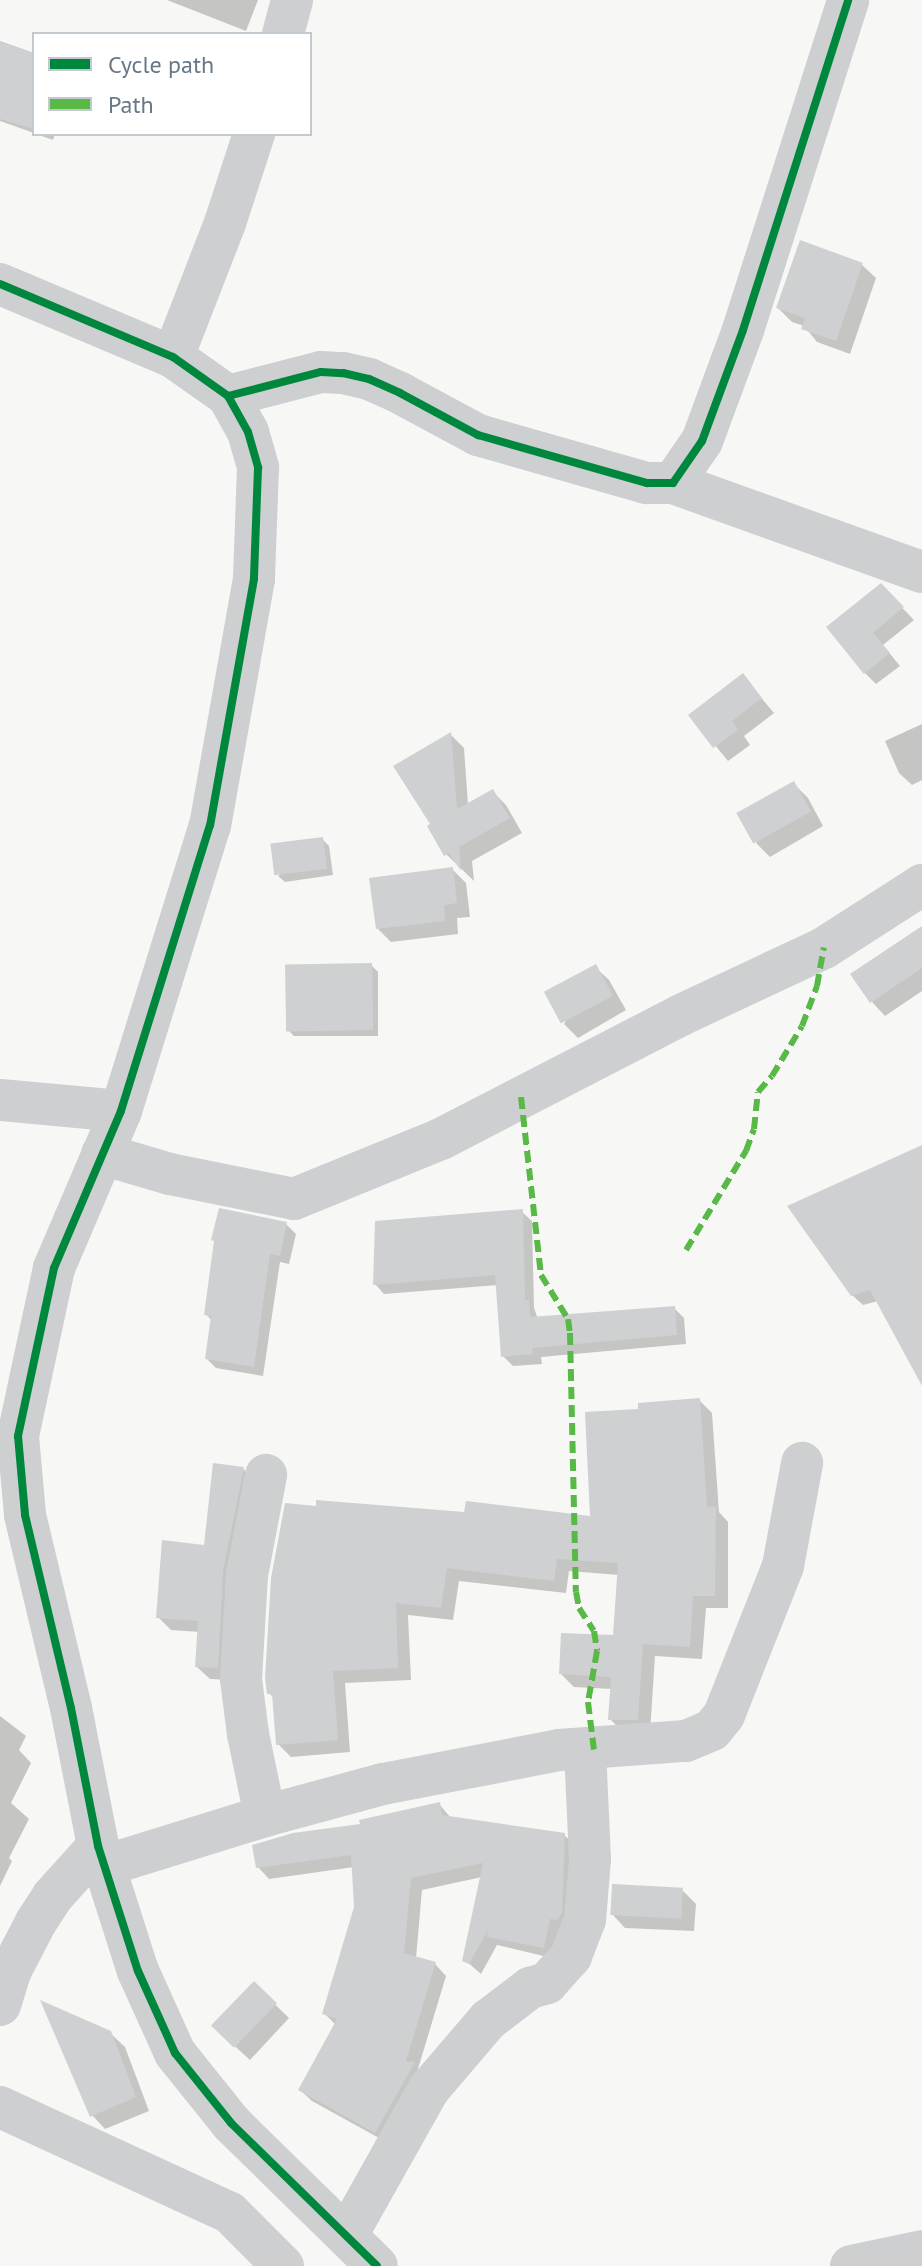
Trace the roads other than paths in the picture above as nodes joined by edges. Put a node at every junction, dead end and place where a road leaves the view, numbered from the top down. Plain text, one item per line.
1 (292, 0) edge
2 (848, 0) edge
3 (284, 32) edge
4 (253, 136) edge
5 (0, 284) edge
6 (173, 357) junction
7 (228, 396) junction
8 (673, 483) junction
9 (922, 572) edge
10 (922, 885) edge
11 (0, 1100) edge
12 (121, 1111) junction
13 (102, 1154) junction
14 (9, 1442) edge
15 (802, 1463) dead end
16 (266, 1475) dead end
17 (585, 1750) junction
18 (265, 1816) junction
19 (103, 1856) junction
20 (4, 1982) edge
21 (0, 2107) edge
22 (922, 2251) edge
23 (353, 2253) edge
24 (283, 2266) edge
25 (851, 2266) edge

1 - 3 street
2 - 8 street
4 - 6 street
5 - 6 street
6 - 7 street
7 - 8 street
7 - 12 street
8 - 9 street
10 - 13 street
11 - 12 street
12 - 13 street
13 - 14 street
14 - 19 street
15 - 17 street
16 - 18 street
17 - 18 street
17 - 23 street
18 - 19 street
19 - 20 street
19 - 23 street
21 - 24 street
22 - 25 street

